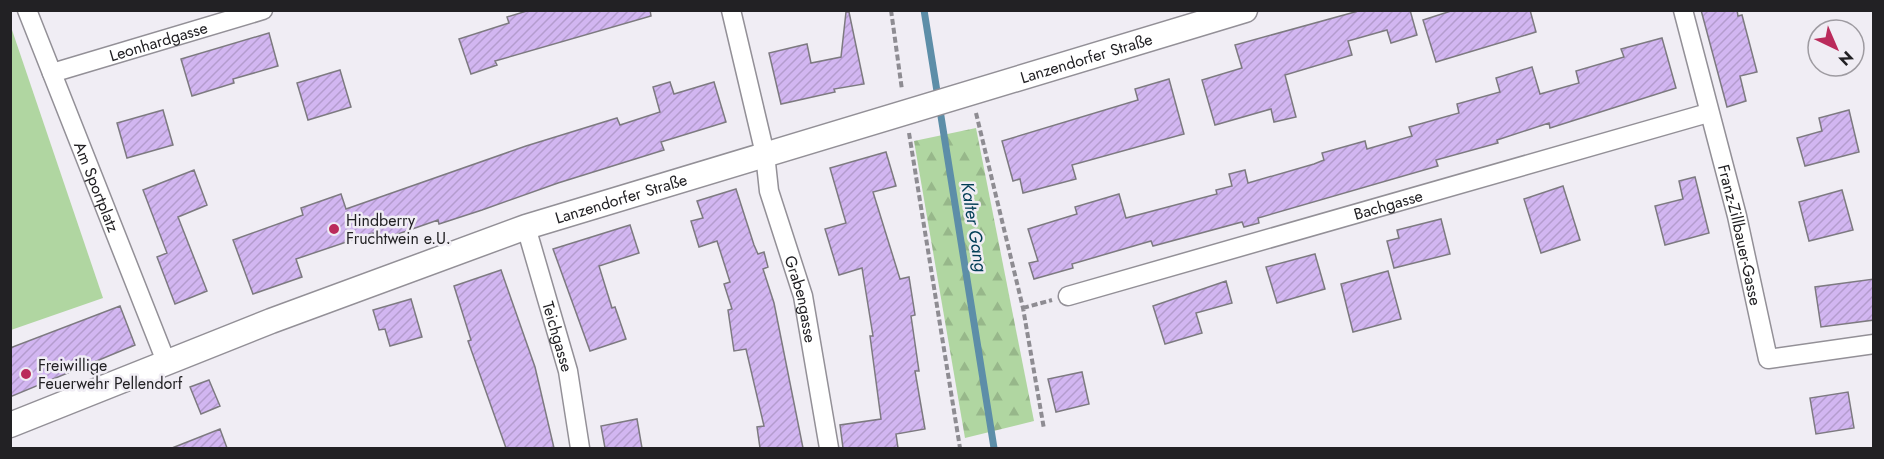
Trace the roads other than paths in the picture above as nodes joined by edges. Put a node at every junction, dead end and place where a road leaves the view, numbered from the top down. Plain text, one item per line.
1 (27, 10) edge
2 (264, 10) edge
3 (731, 10) edge
4 (1245, 10) edge
5 (1683, 10) edge
6 (52, 73) junction
7 (1708, 113) junction
8 (765, 154) junction
9 (526, 227) junction
10 (1068, 296) road end
11 (1874, 344) edge
12 (166, 364) junction
13 (10, 424) edge
14 (580, 448) edge
15 (829, 448) edge

1 - 6 street, Am Sportplatz
2 - 6 street, Leonhardgasse
3 - 8 street
4 - 8 street, Lanzendorfer Straße
5 - 7 street, Franz-Zillbauer-Gasse
6 - 12 street, Am Sportplatz
7 - 10 street, Bachgasse
7 - 11 street, Franz-Zillbauer-Gasse
8 - 9 street, Lanzendorfer Straße
8 - 15 street, Grabengasse
9 - 12 street, Lanzendorfer Straße
9 - 14 street, Teichgasse
12 - 13 street, Lanzendorfer Straße

